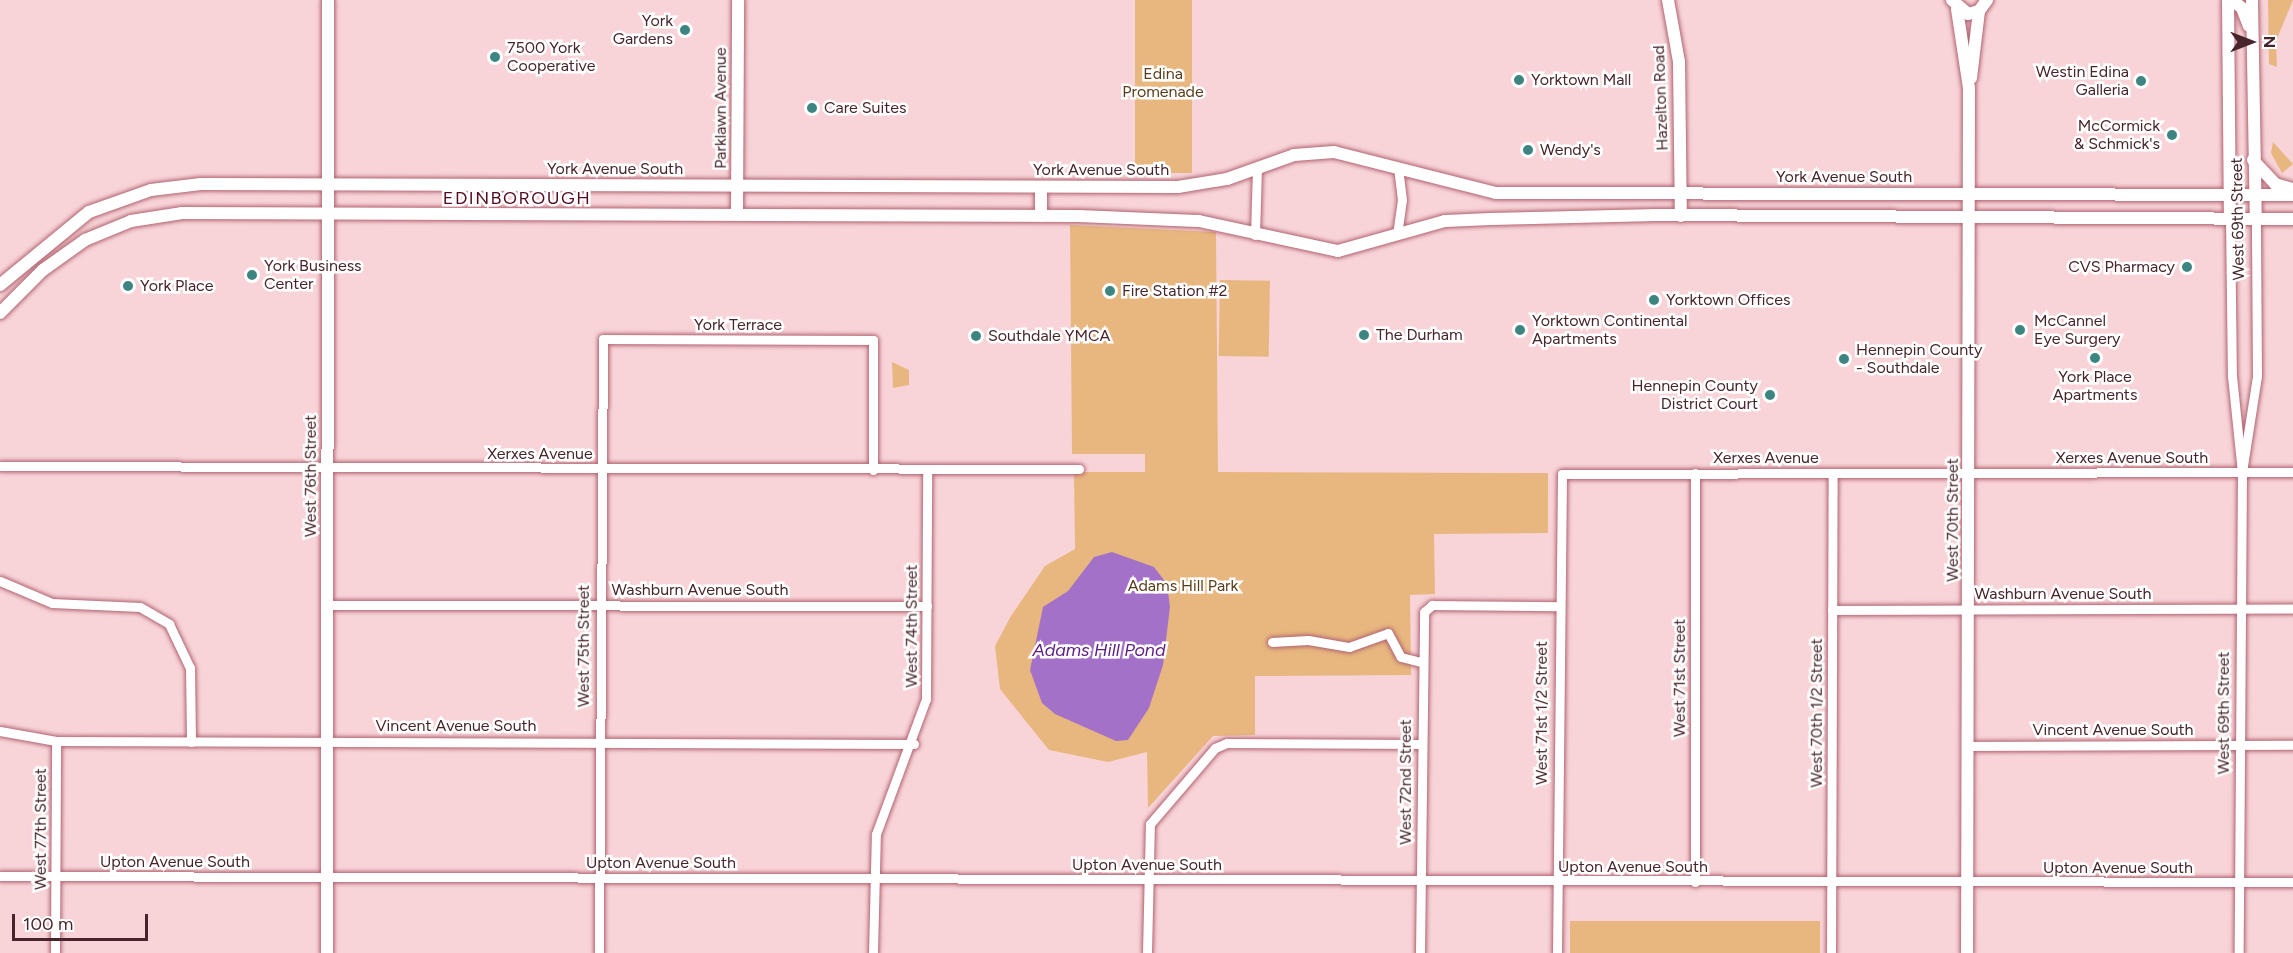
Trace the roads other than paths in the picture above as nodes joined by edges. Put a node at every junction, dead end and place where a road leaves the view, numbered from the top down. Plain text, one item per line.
1 (328, 0) edge
2 (738, 0) edge
3 (1668, 0) edge
4 (1987, 0) edge
5 (2230, 0) edge
6 (2252, 0) edge
7 (1955, 4) edge
8 (1979, 11) junction
9 (2252, 36) junction
10 (1970, 88) junction
11 (2253, 160) junction
12 (1257, 166) junction
13 (1398, 167) junction
14 (328, 184) junction
15 (737, 186) junction
16 (1041, 187) junction
17 (2293, 189) edge
18 (1681, 195) junction
19 (1970, 195) junction
20 (2293, 195) edge
21 (2228, 196) junction
22 (2253, 197) junction
23 (328, 214) junction
24 (737, 215) junction
25 (1041, 216) junction
26 (1681, 216) junction
27 (1970, 218) junction
28 (2230, 218) junction
29 (2256, 219) junction
30 (2293, 219) edge
31 (1255, 235) junction
32 (1397, 235) junction
33 (0, 285) edge
34 (0, 313) edge
35 (603, 339) joint
36 (0, 466) edge
37 (328, 467) junction
38 (601, 469) junction
39 (1079, 469) dead end
40 (873, 470) junction
41 (927, 470) junction
42 (2241, 472) junction
43 (2293, 472) edge
44 (1695, 473) junction
45 (1833, 473) junction
46 (1970, 473) junction
47 (1562, 474) joint
48 (0, 582) edge
49 (599, 604) junction
50 (328, 606) junction
51 (927, 606) junction
52 (1557, 606) junction
53 (2240, 608) junction
54 (2293, 608) edge
55 (1970, 609) junction
56 (1832, 610) junction
57 (1272, 642) dead end
58 (1421, 662) junction
59 (0, 731) edge
60 (599, 740) junction
61 (56, 741) junction
62 (191, 742) junction
63 (327, 742) junction
64 (914, 744) junction
65 (1421, 744) junction
66 (2240, 745) junction
67 (2293, 745) edge
68 (1969, 746) junction
69 (0, 876) edge
70 (56, 876) junction
71 (327, 877) junction
72 (599, 878) junction
73 (873, 879) junction
74 (1147, 880) junction
75 (1420, 881) junction
76 (1557, 882) junction
77 (1695, 882) junction
78 (2240, 882) junction
79 (2293, 882) edge
80 (1831, 883) junction
81 (1968, 883) junction
82 (55, 953) edge
83 (327, 953) edge
84 (599, 953) edge
85 (873, 953) edge
86 (1147, 953) edge
87 (1420, 953) edge
88 (1557, 953) edge
89 (1831, 953) edge
90 (1968, 953) edge
91 (2239, 953) edge

1 - 14 street, West 76th Street
2 - 15 street, Parklawn Avenue
3 - 18 street, Hazelton Road
4 - 8 street
5 - 9 street
5 - 21 street, West 69th Street
6 - 9 street, West 69th Street
7 - 8 street
7 - 10 street, West 70th Street
8 - 10 street, West 70th Street
9 - 11 street, West 69th Street
10 - 19 street, West 70th Street
11 - 17 street
11 - 22 street, West 69th Street
12 - 13 street, York Avenue South
12 - 16 street, York Avenue South
12 - 31 street
13 - 18 street, York Avenue South
13 - 32 street
14 - 15 street, York Avenue South
14 - 23 street, West 76th Street
14 - 33 street, York Avenue South
15 - 16 street, York Avenue South
15 - 24 street, Parklawn Avenue
16 - 25 street
18 - 19 street, York Avenue South
18 - 26 street, Hazelton Road
19 - 21 street, York Avenue South
19 - 27 street, West 70th Street
20 - 22 street, York Avenue South
21 - 22 street, York Avenue South
21 - 28 street, West 69th Street
22 - 29 street, West 69th Street
23 - 24 street
23 - 34 street
23 - 37 street, West 76th Street
24 - 25 street
25 - 31 street
26 - 27 street
26 - 32 street
27 - 28 street
27 - 46 street, West 70th Street
28 - 29 street
28 - 42 street, West 69th Street
29 - 30 street
29 - 42 street, West 69th Street
31 - 32 street
35 - 38 street, West 75th Street
35 - 40 street, York Terrace
36 - 37 street, Xerxes Avenue
37 - 38 street, Xerxes Avenue
37 - 50 street, West 76th Street
38 - 40 street, Xerxes Avenue
38 - 49 street, West 75th Street
39 - 41 street, Xerxes Avenue
40 - 41 street, Xerxes Avenue
41 - 51 street, West 74th Street
42 - 43 street, Xerxes Avenue South
42 - 46 street, Xerxes Avenue South
42 - 53 street, West 69th Street
44 - 45 street, Xerxes Avenue
44 - 47 street, Xerxes Avenue
44 - 77 street, West 71st Street
45 - 46 street, Xerxes Avenue
45 - 56 street, West 70th 1/2 Street
46 - 55 street, West 70th Street
47 - 52 street, West 71st 1/2 Street
48 - 62 street
49 - 50 street, Washburn Avenue South
49 - 51 street, Washburn Avenue South
49 - 60 street, West 75th Street
50 - 63 street, West 76th Street
51 - 64 street, West 74th Street
52 - 58 street, West 72nd Street
52 - 76 street, West 71st 1/2 Street
53 - 54 street, Washburn Avenue South
53 - 55 street, Washburn Avenue South
53 - 66 street, West 69th Street
55 - 56 street, Washburn Avenue South
55 - 68 street, West 70th Street
56 - 80 street, West 70th 1/2 Street
57 - 58 street
58 - 65 street, West 72nd Street
59 - 61 street, Vincent Avenue South
60 - 63 street, Vincent Avenue South
60 - 64 street, Vincent Avenue South
60 - 72 street, West 75th Street
61 - 62 street, Vincent Avenue South
61 - 70 street, West 77th Street
62 - 63 street, Vincent Avenue South
63 - 71 street, West 76th Street
64 - 73 street, West 74th Street
65 - 74 street
65 - 75 street, West 72nd Street
66 - 67 street, Vincent Avenue South
66 - 68 street, Vincent Avenue South
66 - 78 street, West 69th Street
68 - 81 street, West 70th Street
69 - 70 street, Upton Avenue South
70 - 71 street, Upton Avenue South
70 - 82 street, West 77th Street
71 - 72 street, Upton Avenue South
71 - 83 street, West 76th Street
72 - 73 street, Upton Avenue South
72 - 84 street, West 75th Street
73 - 74 street, Upton Avenue South
73 - 85 street, West 74th Street
74 - 75 street, Upton Avenue South
74 - 86 street
75 - 76 street, Upton Avenue South
75 - 87 street, West 72nd Street
76 - 77 street, Upton Avenue South
76 - 88 street, West 71st 1/2 Street
77 - 80 street, Upton Avenue South
78 - 79 street, Upton Avenue South
78 - 81 street, Upton Avenue South
78 - 91 street, West 69th Street
80 - 81 street, Upton Avenue South
80 - 89 street, West 70th 1/2 Street
81 - 90 street, West 70th Street

